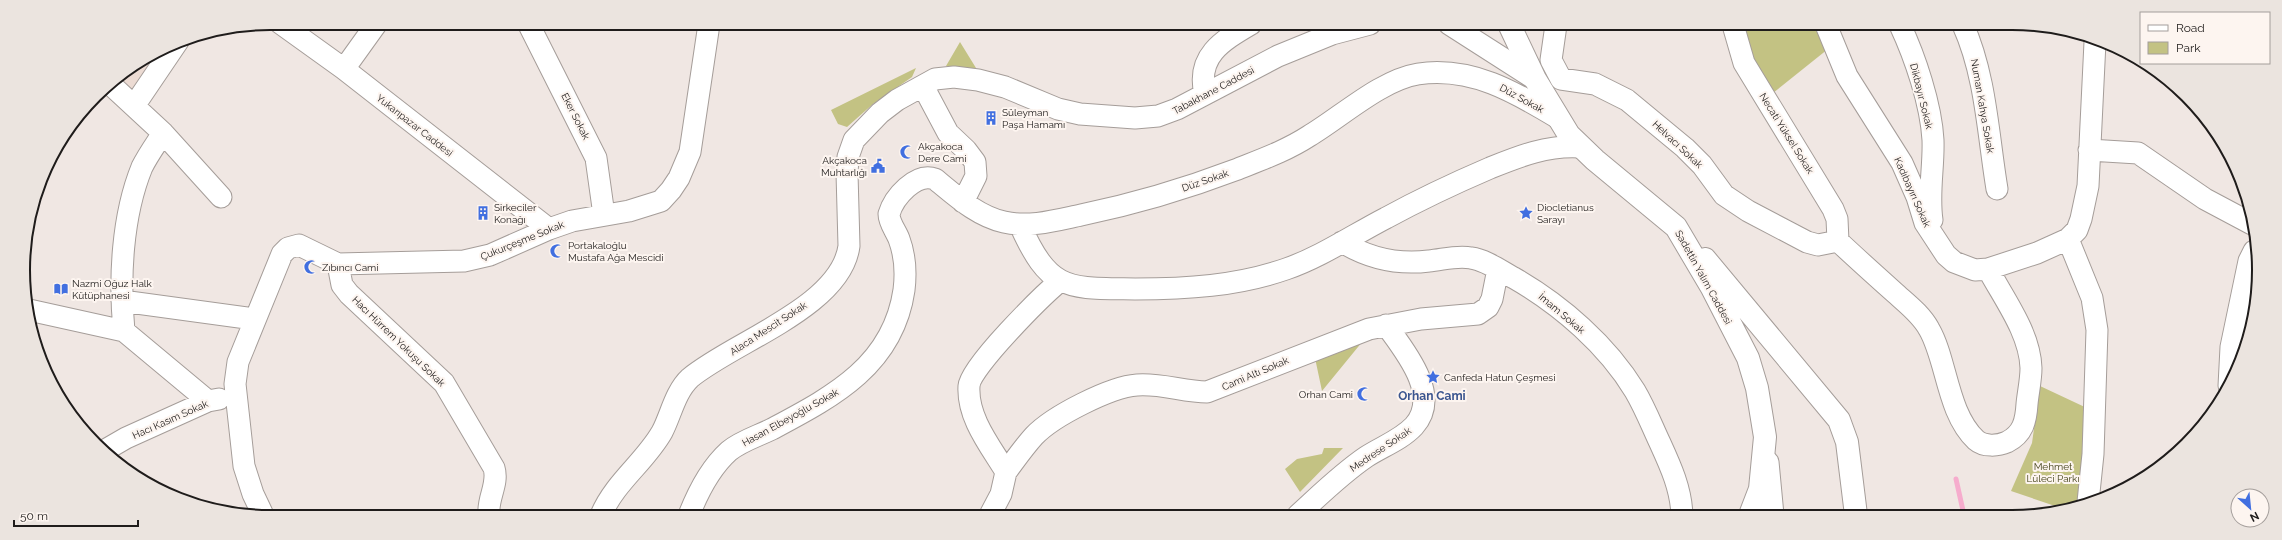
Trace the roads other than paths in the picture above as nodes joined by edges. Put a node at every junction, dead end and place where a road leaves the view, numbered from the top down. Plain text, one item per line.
1 (290, 30) edge
2 (372, 30) edge
3 (532, 30) edge
4 (708, 30) edge
5 (1241, 30) edge
6 (1351, 30) edge
7 (1458, 30) edge
8 (1512, 30) edge
9 (1555, 30) edge
10 (1734, 30) edge
11 (1828, 30) edge
12 (1902, 30) edge
13 (1965, 30) edge
14 (2095, 45) edge
15 (171, 52) edge
16 (344, 69) junction
17 (1535, 79) junction
18 (923, 86) junction
19 (1005, 87) joint
20 (114, 88) edge
21 (1205, 94) junction
22 (134, 106) junction
23 (1558, 118) junction
24 (163, 133) junction
25 (1580, 147) junction
26 (2089, 150) junction
27 (907, 188) joint
28 (1997, 189) dead end
29 (221, 197) dead end
30 (963, 202) junction
31 (604, 215) junction
32 (2247, 221) edge
33 (1020, 225) junction
34 (1676, 227) junction
35 (549, 229) junction
36 (2068, 239) junction
37 (1937, 240) junction
38 (1838, 241) junction
39 (1342, 242) junction
40 (2251, 257) edge
41 (338, 264) junction
42 (1498, 269) junction
43 (1988, 269) junction
44 (1060, 281) junction
45 (122, 301) junction
46 (34, 311) edge
47 (254, 319) junction
48 (1386, 325) junction
49 (124, 331) junction
50 (2230, 371) edge
51 (236, 398) junction
52 (208, 401) junction
53 (109, 448) edge
54 (1006, 472) junction
55 (2089, 497) edge
56 (260, 509) edge
57 (489, 510) edge
58 (604, 510) edge
59 (691, 510) edge
60 (993, 510) edge
61 (1304, 510) edge
62 (1681, 510) edge
63 (1756, 510) edge
64 (1855, 510) edge

1 - 16 street, Yukarıpazar Caddesi
2 - 16 street
3 - 31 street, Eker Sokak
4 - 31 street, Çukurçeşme Sokak
5 - 21 street
6 - 21 street, Tabakhane Caddesi
7 - 17 street
8 - 17 main road, Sadettin Yalım Caddesi
9 - 38 street, Helvacı Sokak
10 - 38 street, Necati Yüksel Sokak
11 - 37 street, Kadıbayırı Sokak
12 - 37 street, Dikbayır Sokak
13 - 28 street, Numan Kahya Sokak
14 - 26 street, Kadıbayırı Sokak
15 - 22 street
16 - 35 street, Yukarıpazar Caddesi
17 - 23 main road, Sadettin Yalım Caddesi
18 - 19 street, Alaca Mescit Sokak
18 - 30 street
18 - 58 street, Alaca Mescit Sokak
19 - 21 street, Tabakhane Caddesi
20 - 22 street
22 - 24 street
23 - 25 main road, Sadettin Yalım Caddesi
23 - 33 street, Düz Sokak
24 - 29 street
24 - 45 street
25 - 34 main road, Sadettin Yalım Caddesi
25 - 39 street
26 - 32 street
26 - 36 street, Kadıbayırı Sokak
27 - 30 street, Düz Sokak
27 - 59 street, Hasan Elbeyoğlu Sokak
30 - 33 street, Düz Sokak
31 - 35 street, Çukurçeşme Sokak
33 - 44 street
34 - 63 main road, Sadettin Yalım Caddesi
34 - 64 main road
35 - 41 street, Çukurçeşme Sokak
36 - 43 street, Kadıbayırı Sokak
36 - 55 street
37 - 43 street, Kadıbayırı Sokak
38 - 43 street
39 - 42 street, İmam Sokak
39 - 44 street
40 - 50 street
41 - 47 street, Çukurçeşme Sokak
41 - 57 street, Hacı Hürrem Yokuşu Sokak
42 - 48 street, Cami Altı Sokak
42 - 62 street, İmam Sokak
44 - 54 street
45 - 47 street
45 - 49 street
46 - 49 street
47 - 51 street, Çukurçeşme Sokak
48 - 54 street, Cami Altı Sokak
48 - 61 street, Medrese Sokak
49 - 52 street
51 - 52 street, Hacı Kasım Sokak
51 - 56 street, Çukurçeşme Sokak
52 - 53 street, Hacı Kasım Sokak
54 - 60 street

